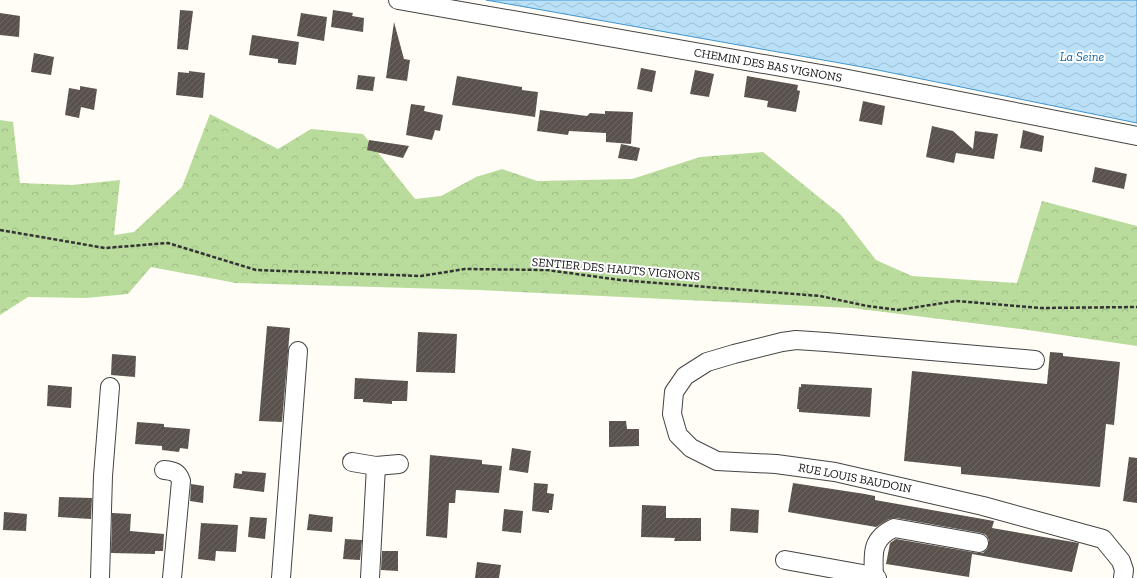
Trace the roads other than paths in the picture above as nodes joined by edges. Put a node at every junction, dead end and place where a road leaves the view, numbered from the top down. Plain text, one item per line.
1 (398, 0) edge
2 (1137, 136) edge
3 (298, 351) dead end
4 (1035, 360) dead end
5 (110, 387) dead end
6 (352, 462) dead end
7 (399, 464) dead end
8 (376, 466) junction
9 (164, 470) dead end
10 (979, 543) dead end
11 (785, 560) dead end
12 (875, 577) edge
13 (100, 578) edge
14 (172, 578) edge
15 (281, 578) edge
16 (370, 578) edge
17 (1123, 578) edge

1 - 2 street, CHEMIN DES BAS VIGNONS
3 - 15 street
4 - 17 street, RUE LOUIS BAUDOIN
5 - 13 street
6 - 8 street
7 - 8 street
8 - 16 street
9 - 14 street
10 - 12 street
11 - 12 street

